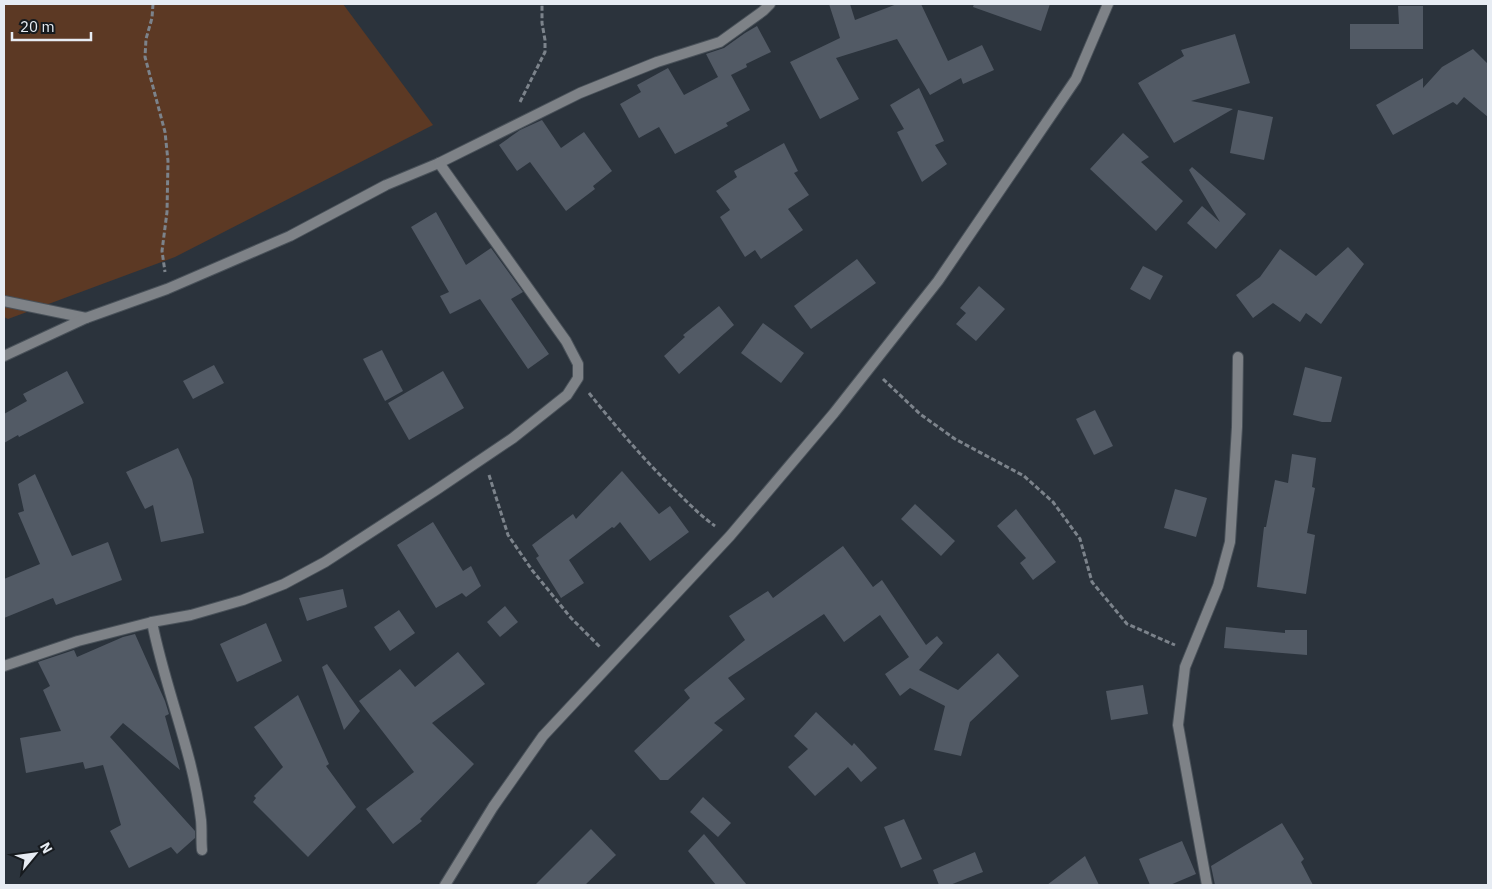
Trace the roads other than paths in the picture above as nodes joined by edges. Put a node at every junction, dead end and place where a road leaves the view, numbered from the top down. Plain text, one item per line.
1 (770, 4) edge
2 (1108, 4) edge
3 (439, 163) junction
4 (4, 301) edge
5 (86, 318) junction
6 (4, 356) edge
7 (1238, 358) dead end
8 (152, 622) junction
9 (4, 666) edge
10 (202, 850) dead end
11 (445, 885) edge
12 (1207, 885) edge

1 - 3 street
2 - 11 street
3 - 5 street
3 - 8 street
4 - 5 street
5 - 6 street
7 - 12 street
8 - 9 street
8 - 10 street

